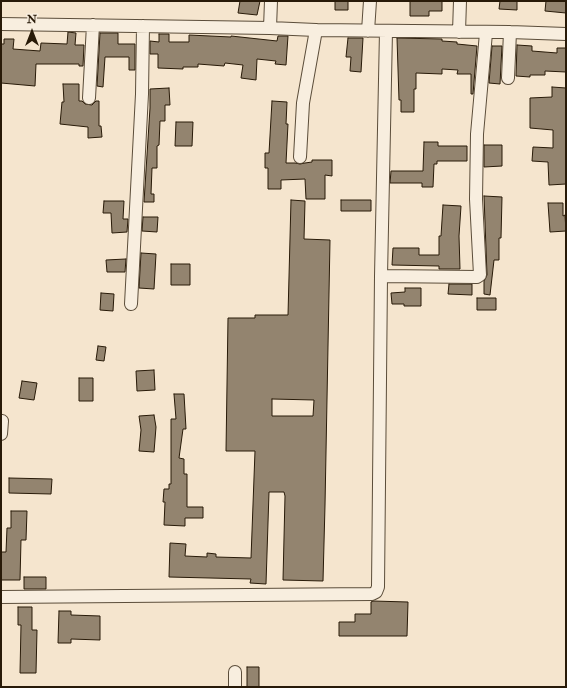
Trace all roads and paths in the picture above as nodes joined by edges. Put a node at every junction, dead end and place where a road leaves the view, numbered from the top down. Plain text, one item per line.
1 (271, 1) edge
2 (370, 1) edge
3 (460, 1) edge
4 (1, 24) edge
5 (92, 25) junction
6 (143, 26) junction
7 (270, 28) junction
8 (316, 30) junction
9 (368, 31) junction
10 (386, 31) junction
11 (459, 32) junction
12 (510, 32) junction
13 (486, 33) junction
14 (566, 34) edge
15 (508, 78) dead end
16 (89, 98) dead end
17 (300, 157) dead end
18 (381, 276) junction
19 (131, 304) dead end
20 (2, 421) dead end
21 (1, 434) edge
22 (1, 597) edge
23 (235, 672) dead end
24 (235, 687) edge

1 - 7 street
2 - 9 street
3 - 11 street
4 - 5 street
5 - 6 street
5 - 16 street
6 - 7 street
6 - 19 street
7 - 8 street
8 - 9 street
8 - 17 street
9 - 10 street
10 - 11 street
10 - 18 street
11 - 13 street
12 - 13 street
12 - 14 street
12 - 15 street
13 - 18 street
18 - 22 street
20 - 21 street
23 - 24 street

